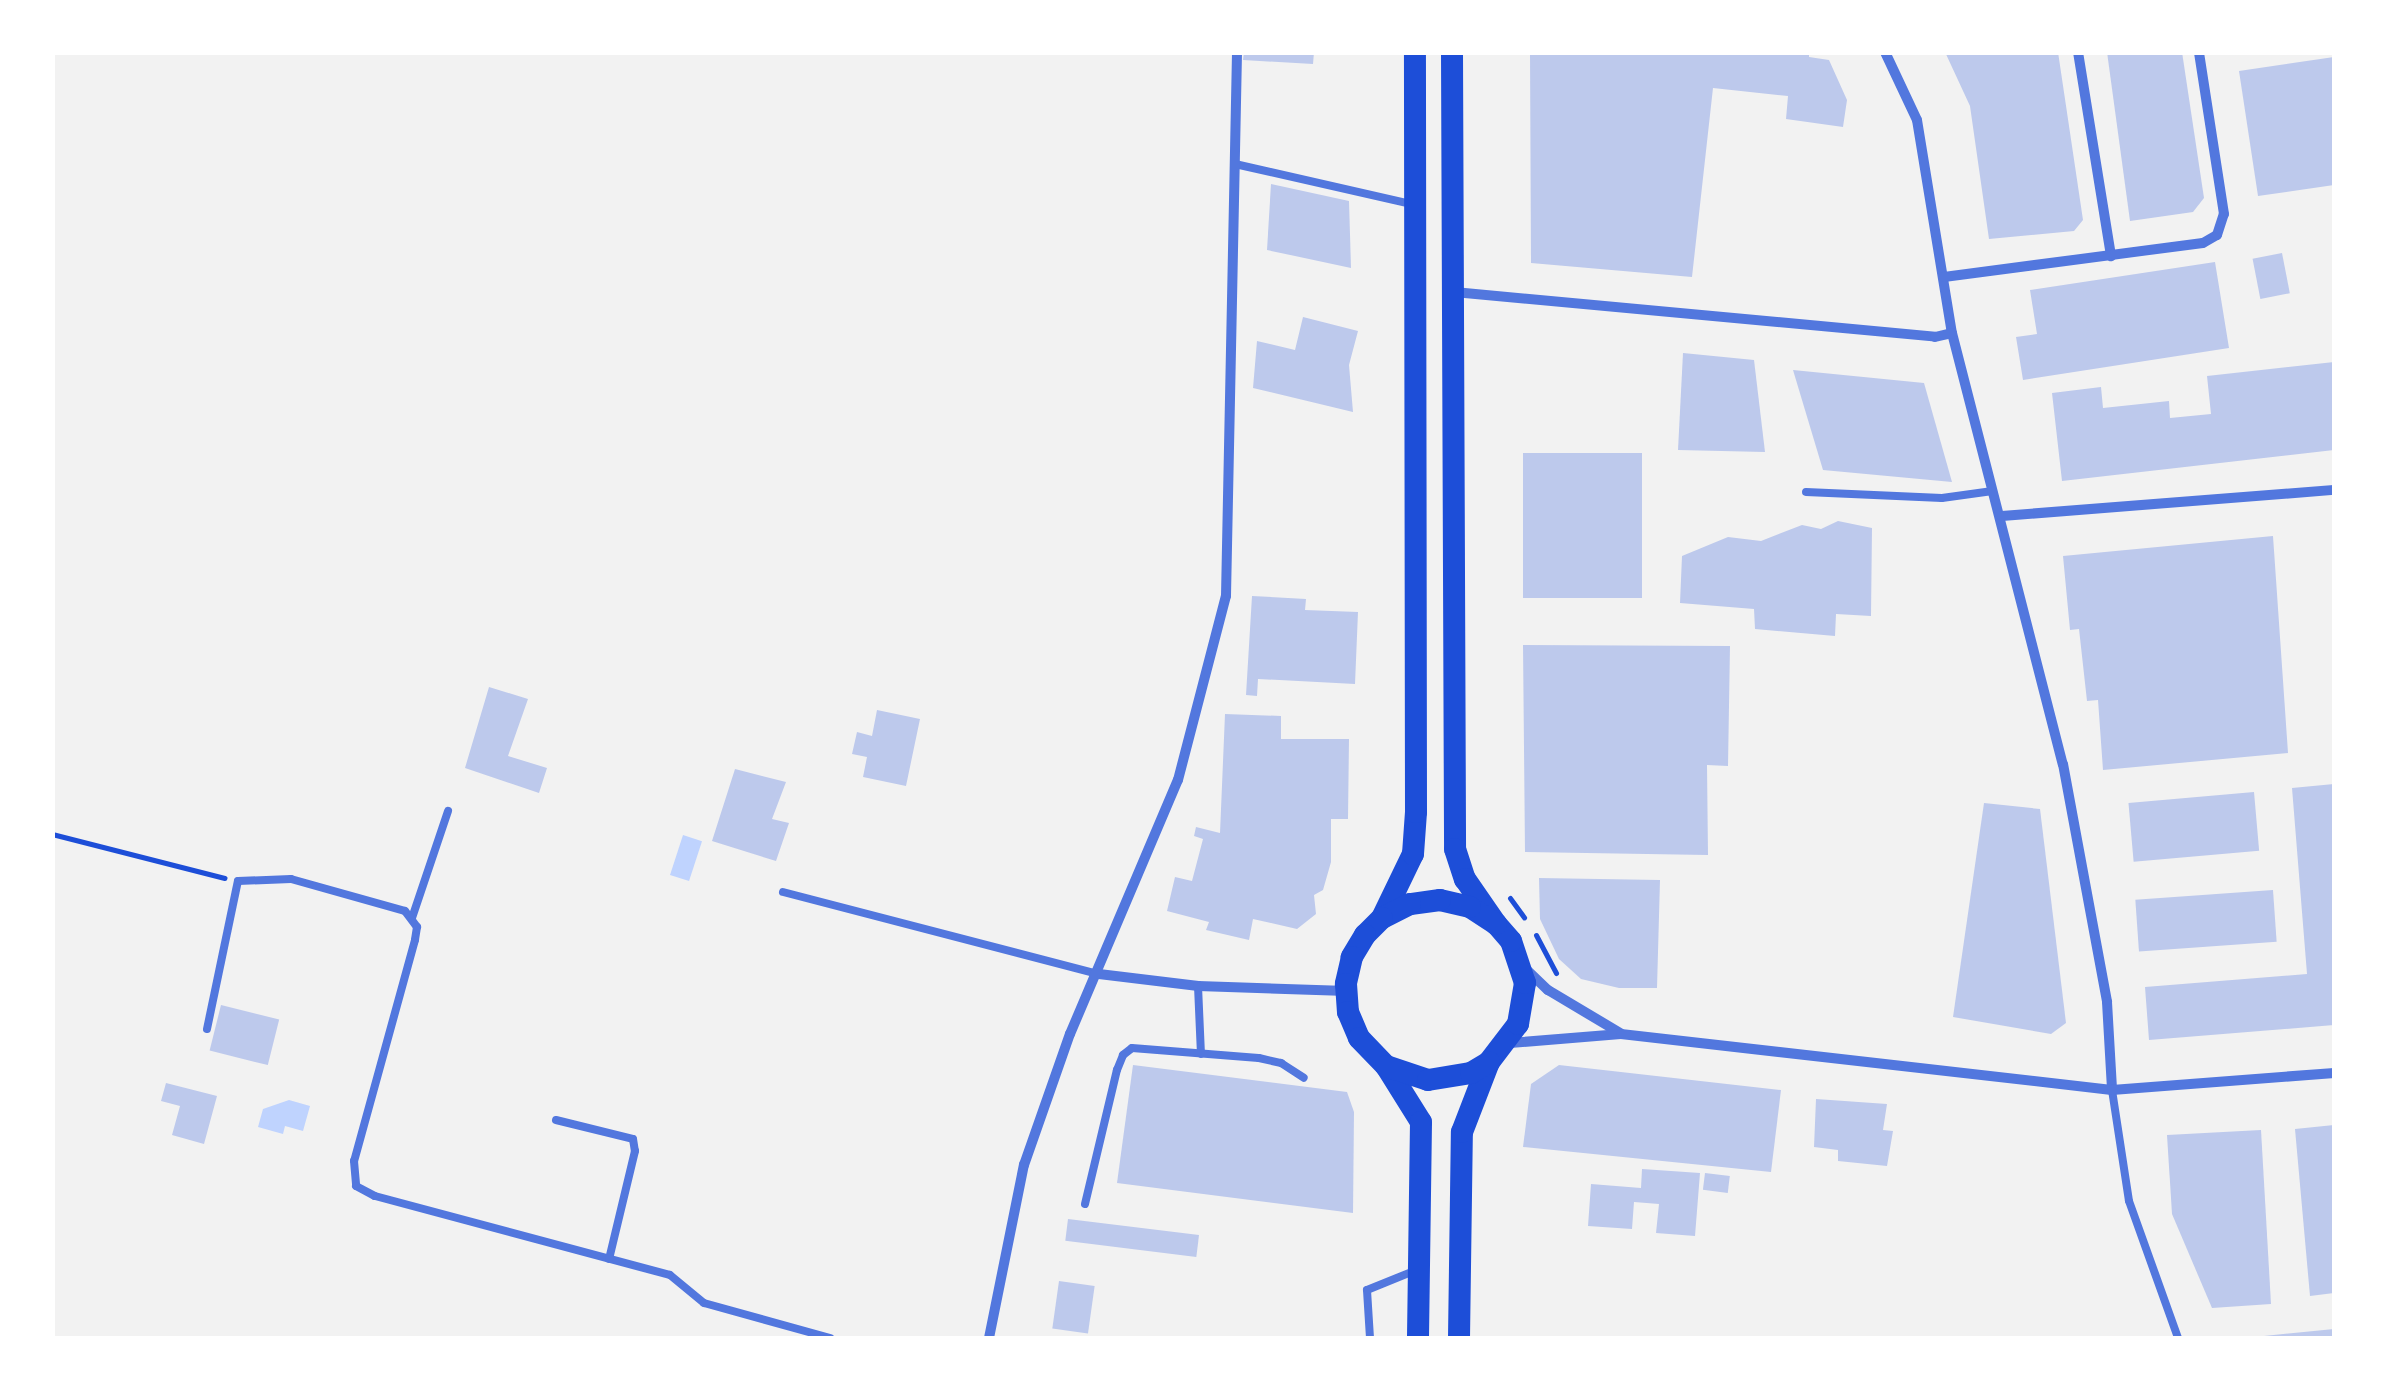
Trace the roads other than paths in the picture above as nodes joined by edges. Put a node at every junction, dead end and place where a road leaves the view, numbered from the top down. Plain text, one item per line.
1 (1237, 52) edge
2 (1415, 52) edge
3 (1452, 52) edge
4 (1885, 52) edge
5 (2078, 52) edge
6 (2199, 52) edge
7 (1235, 164) junction
8 (1414, 205) junction
9 (2111, 256) junction
10 (1944, 277) junction
11 (1453, 292) junction
12 (1952, 333) junction
13 (2334, 490) edge
14 (1806, 492) dead end
15 (1993, 492) junction
16 (2002, 516) junction
17 (448, 811) dead end
18 (783, 892) dead end
19 (412, 918) junction
20 (1382, 918) junction
21 (1496, 924) junction
22 (1520, 962) junction
23 (1099, 974) junction
24 (1198, 986) junction
25 (1346, 991) junction
26 (207, 1030) dead end
27 (1620, 1034) junction
28 (1508, 1043) junction
29 (1201, 1054) junction
30 (1490, 1062) junction
31 (1386, 1066) junction
32 (2334, 1073) edge
33 (1304, 1078) dead end
34 (2112, 1090) junction
35 (556, 1120) dead end
36 (1085, 1204) dead end
37 (610, 1259) junction
38 (1418, 1270) junction
39 (830, 1338) edge
40 (988, 1338) edge
41 (1370, 1338) edge
42 (1418, 1338) edge
43 (1459, 1338) edge
44 (2178, 1338) edge

1 - 7 street
2 - 8 main road
3 - 11 main road
4 - 10 street
5 - 9 street
6 - 9 street
7 - 8 lane
7 - 23 street
8 - 20 main road
9 - 10 street
10 - 12 street
11 - 12 street
11 - 21 main road
12 - 15 street
13 - 16 street
14 - 15 lane
15 - 16 street
16 - 34 street
17 - 19 lane
18 - 23 lane
19 - 26 lane
19 - 37 lane
20 - 21 main road
20 - 25 main road
21 - 22 main road
22 - 27 street
22 - 28 main road
23 - 24 street
23 - 40 street
24 - 25 street
24 - 29 lane
25 - 31 main road
27 - 28 street
27 - 34 street
28 - 30 main road
29 - 33 lane
29 - 36 lane
30 - 31 main road
30 - 43 main road
31 - 38 main road
32 - 34 street
34 - 44 lane
35 - 37 lane
37 - 39 lane
38 - 41 lane
38 - 42 main road

